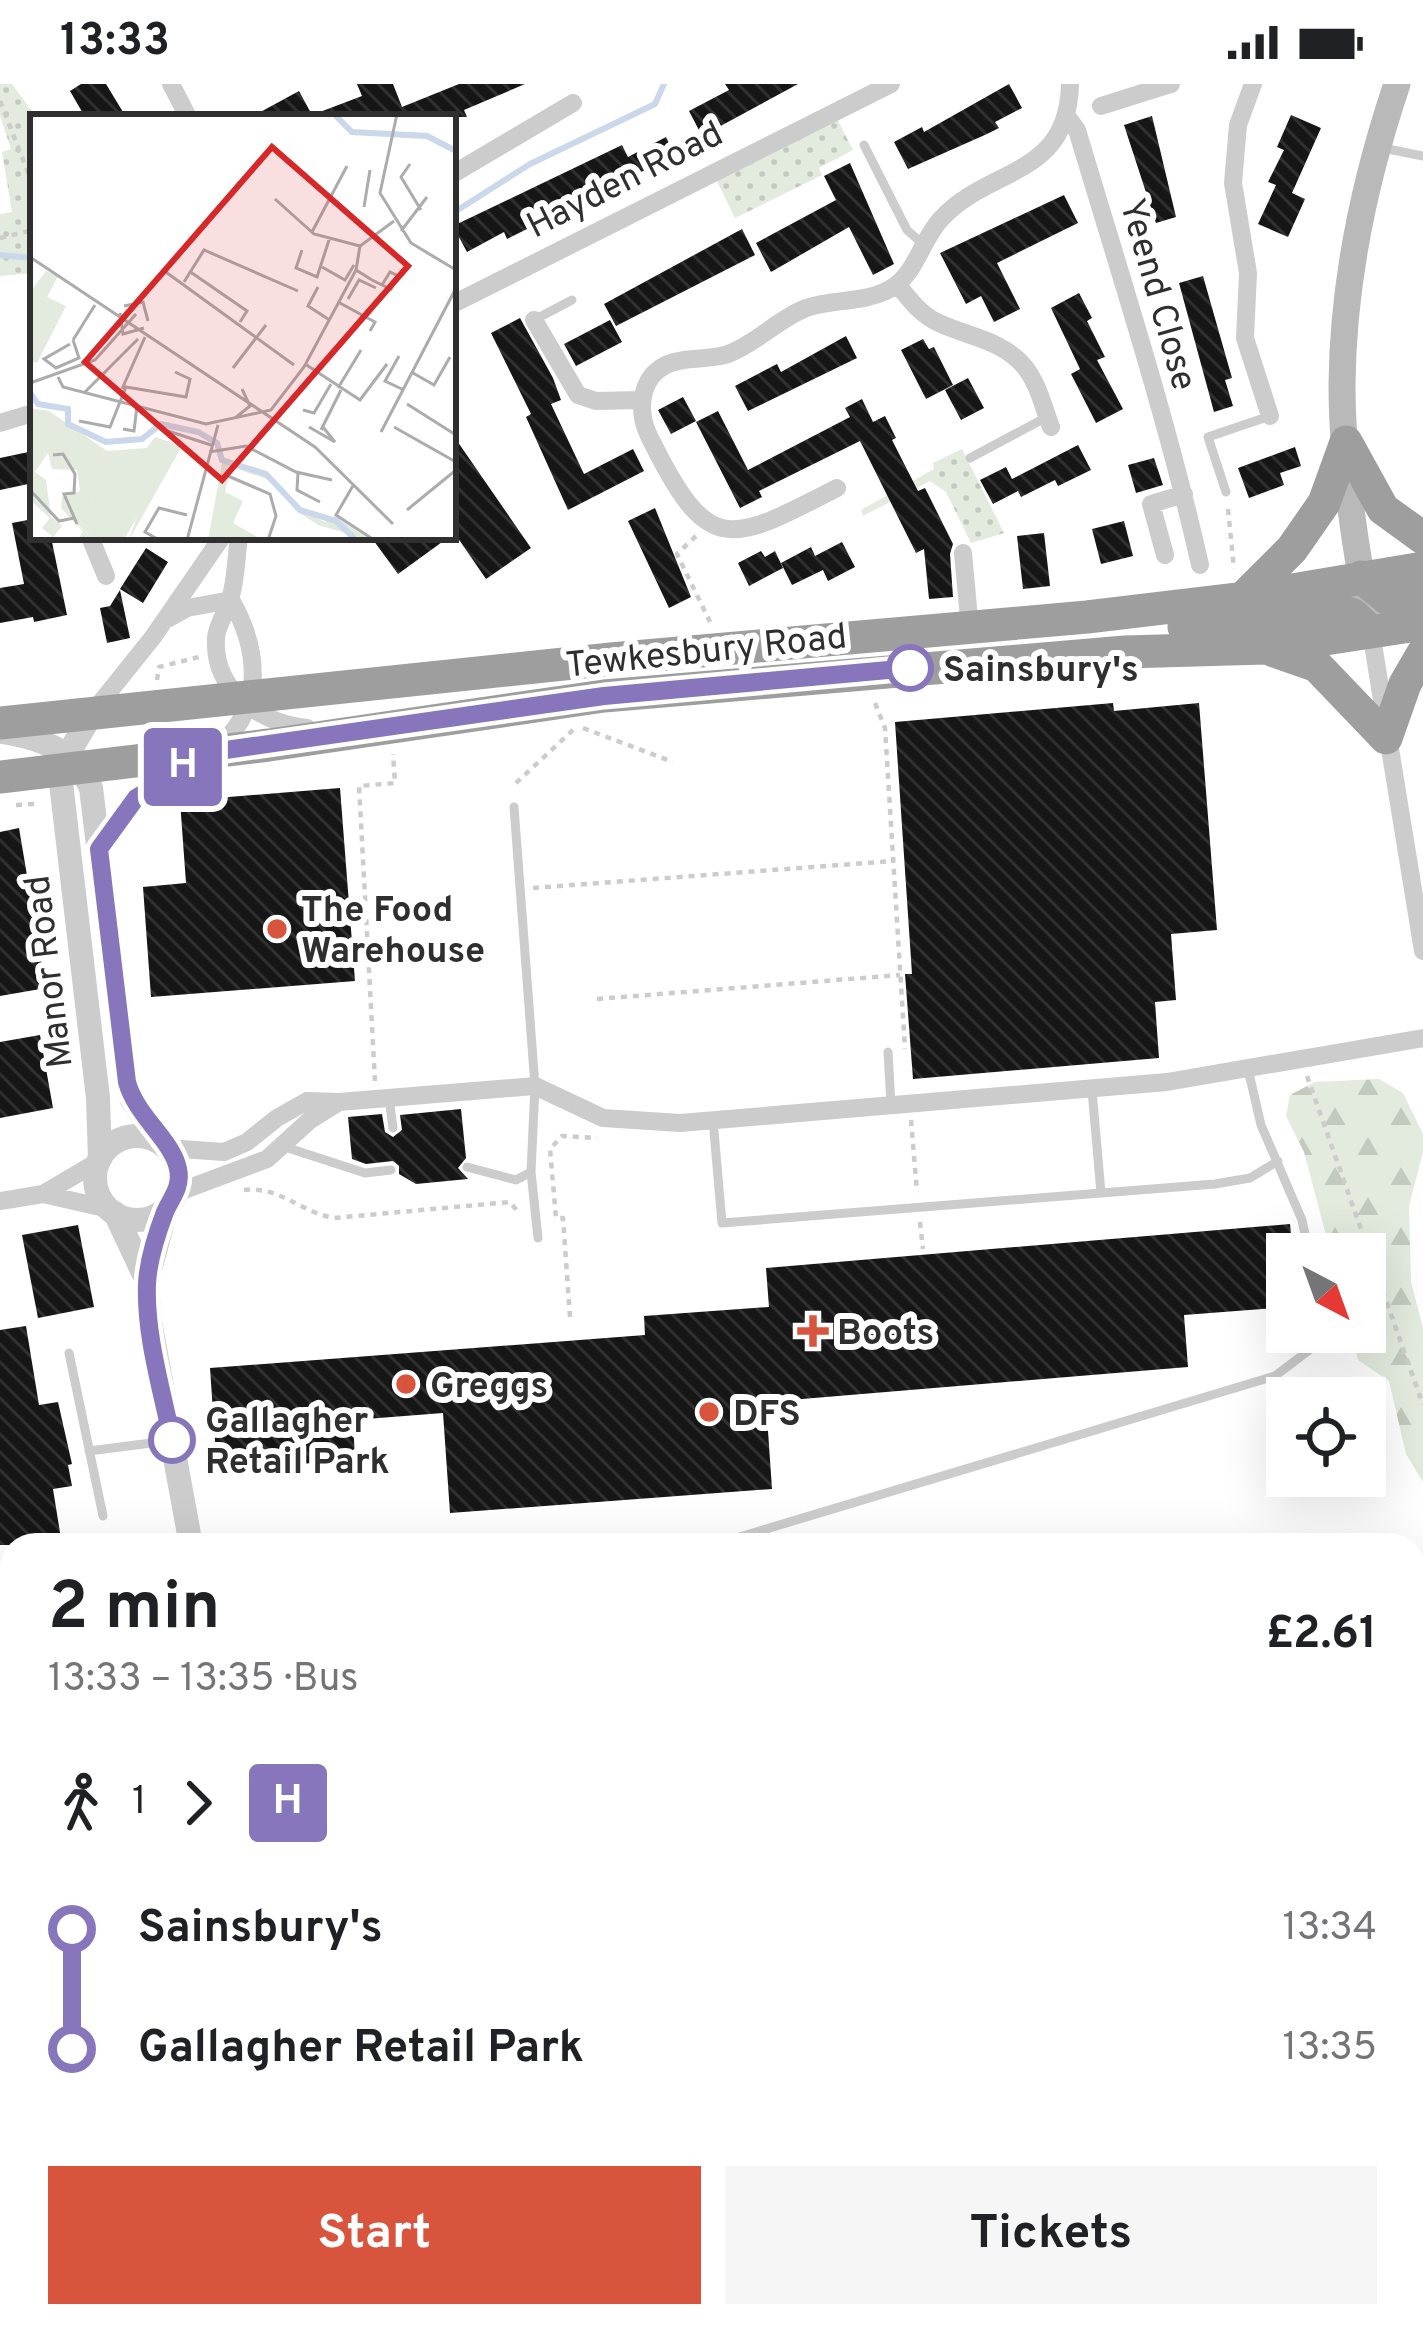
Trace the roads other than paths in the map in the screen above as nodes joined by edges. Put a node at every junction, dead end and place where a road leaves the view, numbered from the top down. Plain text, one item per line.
1 (170, 84) edge
2 (1070, 84) edge
3 (1171, 84) edge
4 (1253, 84) edge
5 (1397, 84) edge
6 (886, 85) edge
7 (573, 103) dead end
8 (1101, 106) dead end
9 (186, 114) edge
10 (1066, 115) junction
11 (864, 145) dead end
12 (1378, 147) junction
13 (1423, 156) edge
14 (456, 172) edge
15 (924, 245) junction
16 (898, 285) junction
17 (572, 300) dead end
18 (456, 302) edge
19 (534, 320) joint
20 (641, 400) junction
21 (30, 414) edge
22 (1270, 416) joint
23 (1049, 422) joint
24 (0, 423) edge
25 (1346, 442) junction
26 (970, 458) dead end
27 (837, 488) dead end
28 (1226, 492) road end
29 (1184, 494) junction
30 (1423, 538) edge
31 (91, 540) edge
32 (221, 540) edge
33 (239, 540) edge
34 (964, 553) dead end
35 (1165, 555) dead end
36 (1200, 565) dead end
37 (1423, 568) edge
38 (106, 576) dead end
39 (1361, 577) junction
40 (1423, 597) edge
41 (1241, 598) junction
42 (231, 600) junction
43 (1087, 617) junction
44 (161, 623) junction
45 (1423, 624) edge
46 (970, 629) junction
47 (1372, 632) junction
48 (1265, 648) junction
49 (1423, 653) edge
50 (246, 699) junction
51 (93, 712) junction
52 (0, 727) edge
53 (351, 734) junction
54 (1386, 738) junction
55 (212, 752) junction
56 (70, 765) junction
57 (0, 777) edge
58 (514, 806) dead end
59 (99, 849) junction
60 (1423, 951) edge
61 (1423, 1038) edge
62 (888, 1052) dead end
63 (1248, 1069) junction
64 (535, 1086) junction
65 (1092, 1090) junction
66 (382, 1098) junction
67 (339, 1102) junction
68 (900, 1104) junction
69 (713, 1120) junction
70 (393, 1128) dead end
71 (282, 1145) junction
72 (165, 1146) junction
73 (99, 1160) junction
74 (1278, 1161) junction
75 (467, 1167) dead end
76 (391, 1170) dead end
77 (530, 1172) junction
78 (1101, 1192) junction
79 (44, 1194) junction
80 (172, 1200) junction
81 (0, 1201) edge
82 (112, 1211) junction
83 (1305, 1233) edge
84 (538, 1238) dead end
85 (147, 1281) junction
86 (69, 1353) dead end
87 (1305, 1353) edge
88 (172, 1440) junction
89 (89, 1451) junction
90 (103, 1516) dead end
91 (189, 1533) edge
92 (753, 1533) edge

1 - 9 street
2 - 10 street
3 - 8 street
4 - 22 street
5 - 12 main road
6 - 18 street, Hayden Road
7 - 14 street
10 - 15 street
10 - 29 street, Yeend Close
11 - 15 lane
12 - 13 lane
12 - 25 main road
15 - 16 street
16 - 20 street
16 - 23 street
17 - 19 lane
19 - 20 street
20 - 27 street
21 - 24 street
22 - 28 lane
23 - 26 lane
25 - 30 highway
25 - 39 main road
25 - 41 highway
29 - 35 street
29 - 36 street, Yeend Close
31 - 38 street
32 - 44 street
33 - 42 street
34 - 46 street
37 - 39 highway, Tewkesbury Road
39 - 40 highway
39 - 41 highway, Tewkesbury Road
39 - 47 main road
41 - 43 highway, Tewkesbury Road
42 - 44 street
42 - 50 street
42 - 50 street
43 - 46 highway, Tewkesbury Road
43 - 47 highway
44 - 51 street
45 - 47 highway, Tewkesbury Road
46 - 50 highway, Tewkesbury Road
47 - 48 highway, Tewkesbury Road
47 - 54 street
48 - 53 highway, Tewkesbury Road
48 - 54 highway
49 - 54 highway
50 - 51 highway, Tewkesbury Road
50 - 53 street
50 - 55 street
51 - 52 highway, Tewkesbury Road
51 - 56 street
52 - 56 street
53 - 55 highway, Tewkesbury Road
54 - 60 street
55 - 56 highway, Tewkesbury Road
55 - 59 street
56 - 57 highway, Tewkesbury Road
56 - 59 street, Manor Road
56 - 73 street, Manor Road
58 - 64 lane
59 - 72 street, Manor Road
61 - 63 street
62 - 68 lane
63 - 65 street
63 - 74 lane
64 - 66 street
64 - 69 street
64 - 77 lane
65 - 68 street
65 - 78 lane
66 - 67 street
66 - 70 lane
67 - 71 street
67 - 72 street
68 - 69 street
69 - 78 lane
71 - 76 lane
71 - 80 street
72 - 73 street
72 - 80 street
73 - 79 street
73 - 82 street
74 - 78 lane
74 - 83 lane
75 - 77 lane
77 - 84 lane
79 - 81 street
79 - 82 street
80 - 82 street
80 - 85 street
82 - 85 street
85 - 88 street
86 - 89 lane
87 - 92 lane
88 - 89 lane
88 - 91 street
89 - 90 lane

